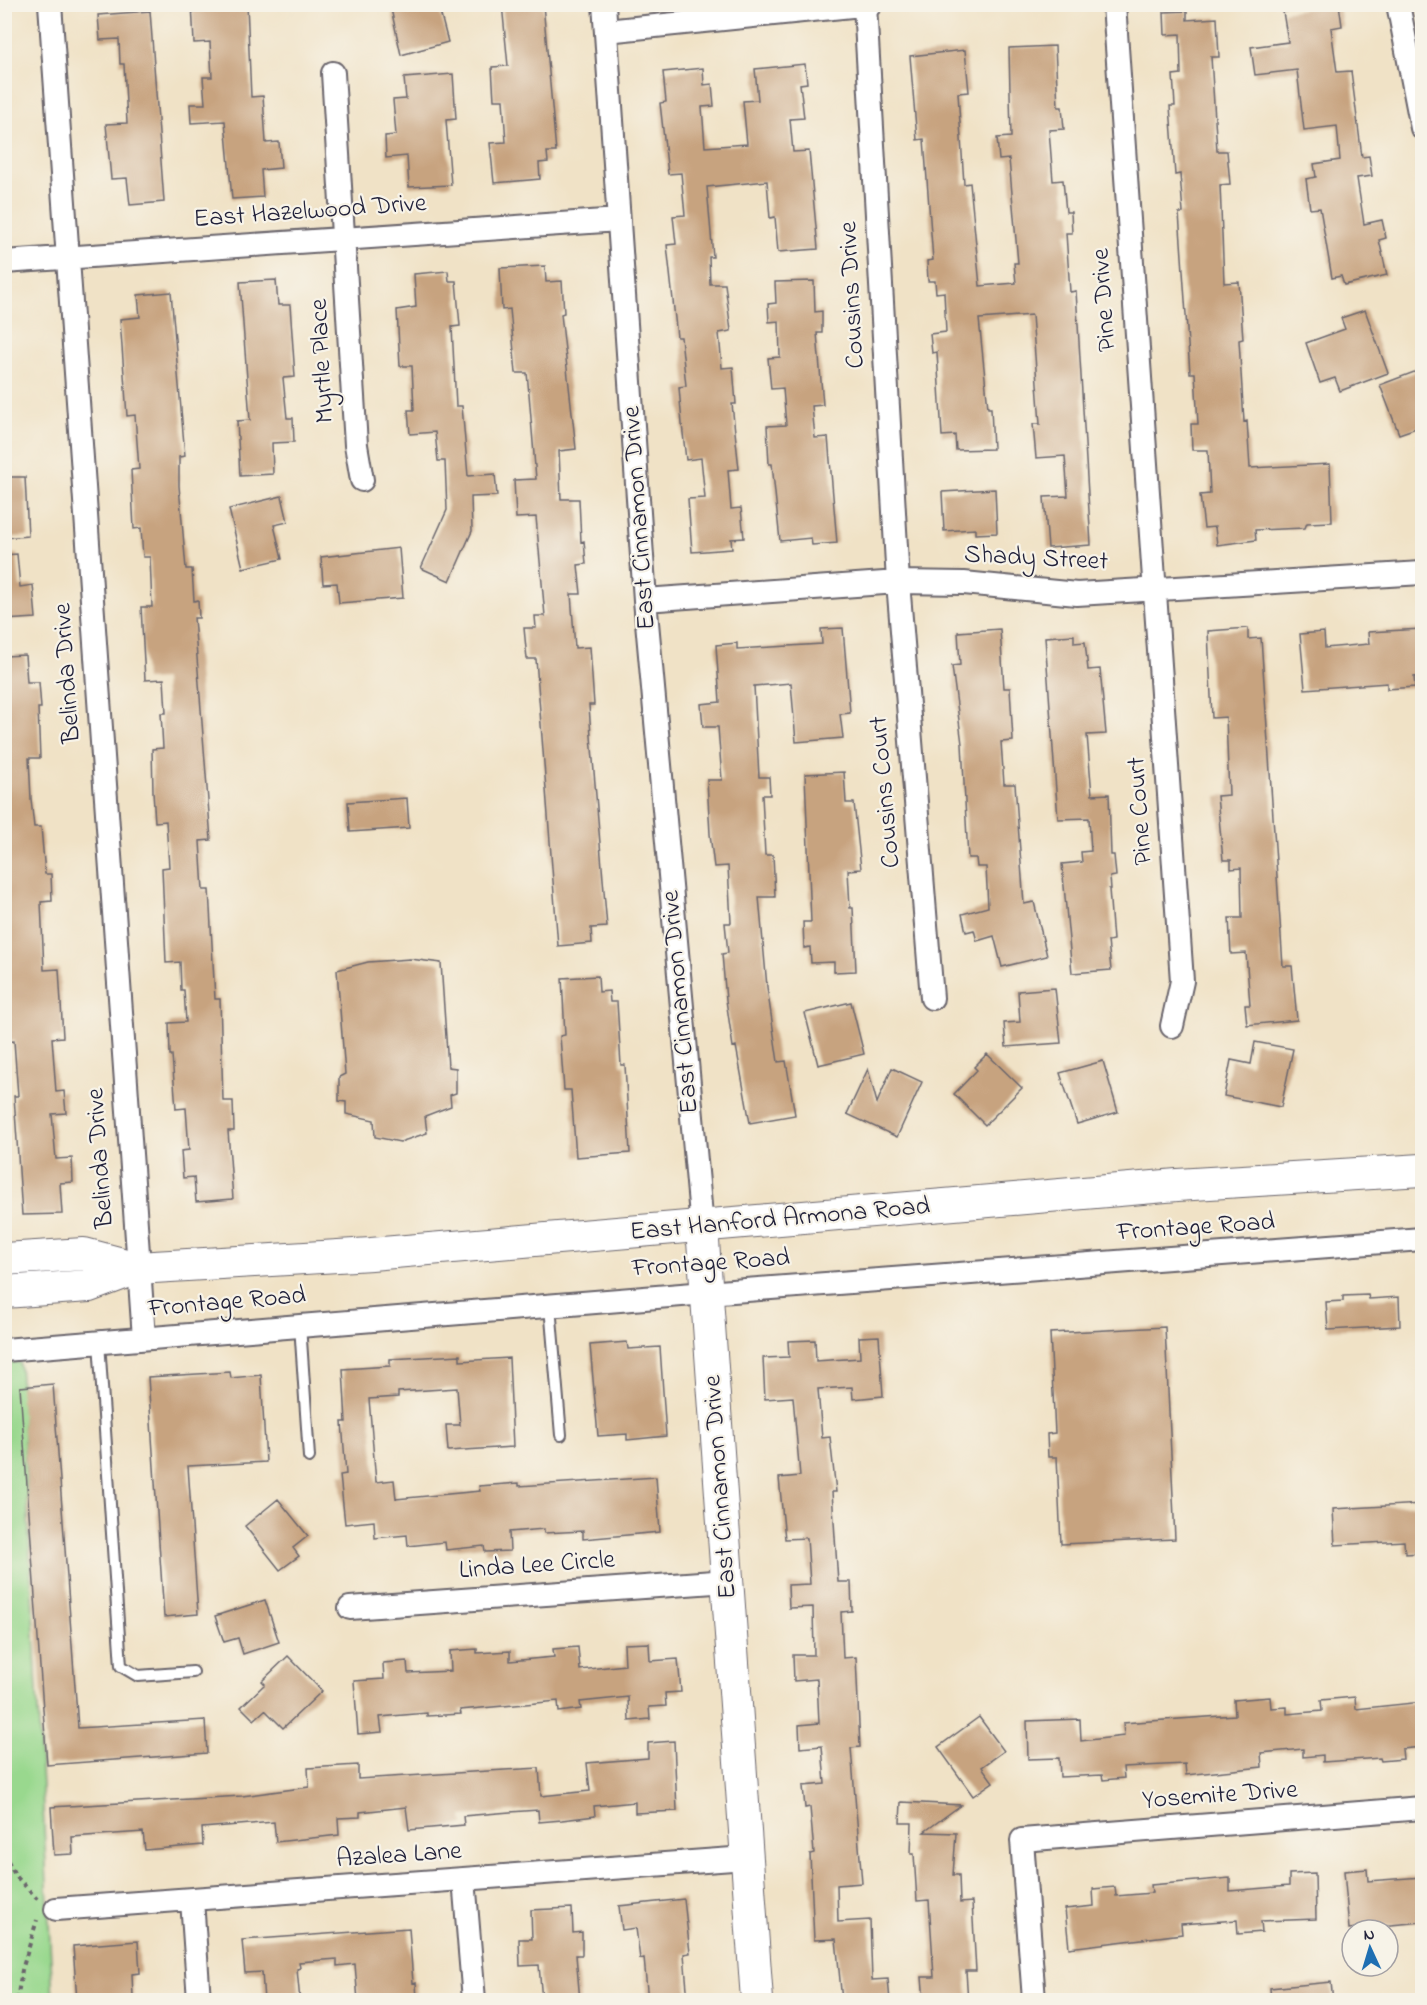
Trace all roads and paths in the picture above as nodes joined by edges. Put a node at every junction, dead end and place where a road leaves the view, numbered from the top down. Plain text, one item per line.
1 (50, 4) edge
2 (604, 4) edge
3 (871, 4) edge
4 (1114, 4) edge
5 (1398, 4) edge
6 (865, 5) edge
7 (606, 31) junction
8 (333, 73) dead end
9 (1422, 128) edge
10 (619, 220) junction
11 (345, 238) junction
12 (68, 257) junction
13 (4, 262) edge
14 (362, 480) dead end
15 (1422, 573) edge
16 (898, 582) junction
17 (1154, 591) junction
18 (645, 600) junction
19 (932, 998) dead end
20 (1172, 1026) dead end
21 (1422, 1170) edge
22 (702, 1227) junction
23 (1422, 1239) edge
24 (4, 1259) edge
25 (137, 1268) junction
26 (4, 1292) edge
27 (706, 1293) junction
28 (550, 1306) junction
29 (300, 1325) junction
30 (144, 1338) junction
31 (99, 1342) junction
32 (4, 1350) edge
33 (561, 1435) dead end
34 (309, 1457) dead end
35 (728, 1581) junction
36 (350, 1608) dead end
37 (193, 1672) dead end
38 (1422, 1808) edge
39 (4, 1853) edge
40 (746, 1858) junction
41 (464, 1880) junction
42 (192, 1900) junction
43 (44, 1909) junction
44 (17, 2001) edge
45 (199, 2001) edge
46 (474, 2001) edge
47 (757, 2001) edge
48 (1034, 2001) edge

1 - 12 street, Belinda Drive
2 - 7 street, East Cinnamon Drive
3 - 6 street
4 - 17 street, Pine Drive
5 - 9 street
6 - 7 street
6 - 16 street, Cousins Drive
7 - 10 street, East Cinnamon Drive
8 - 11 street, Myrtle Place
10 - 11 street, East Hazelwood Drive
10 - 18 street, East Cinnamon Drive
11 - 12 street, East Hazelwood Drive
11 - 14 street, Myrtle Place
12 - 13 street, East Hazelwood Drive
12 - 25 street, Belinda Drive
15 - 17 street, Shady Street
16 - 17 street, Shady Street
16 - 18 street, Shady Street
16 - 19 street, Cousins Court
17 - 20 street, Pine Court
18 - 22 street, East Cinnamon Drive
21 - 22 main road, East Hanford Armona Road
22 - 25 main road, East Hanford Armona Road
22 - 27 main road, East Cinnamon Drive
23 - 27 street, Frontage Road
24 - 25 main road, East Hanford Armona Road
25 - 26 main road, East Hanford Armona Road
25 - 30 street, Belinda Drive
27 - 28 street, Frontage Road
27 - 35 main road, East Cinnamon Drive
28 - 29 street, Frontage Road
28 - 33 lane
29 - 30 street, Frontage Road
29 - 34 lane
30 - 31 street, Frontage Road
31 - 32 street, Frontage Road
31 - 37 lane
35 - 36 street, Linda Lee Circle
35 - 40 main road, East Cinnamon Drive
38 - 48 street, Yosemite Drive
39 - 43 path
40 - 41 street, Azalea Lane
40 - 47 main road, East Cinnamon Drive
41 - 42 street, Azalea Lane
41 - 46 street
42 - 43 street, Azalea Lane
42 - 45 street
43 - 44 path

